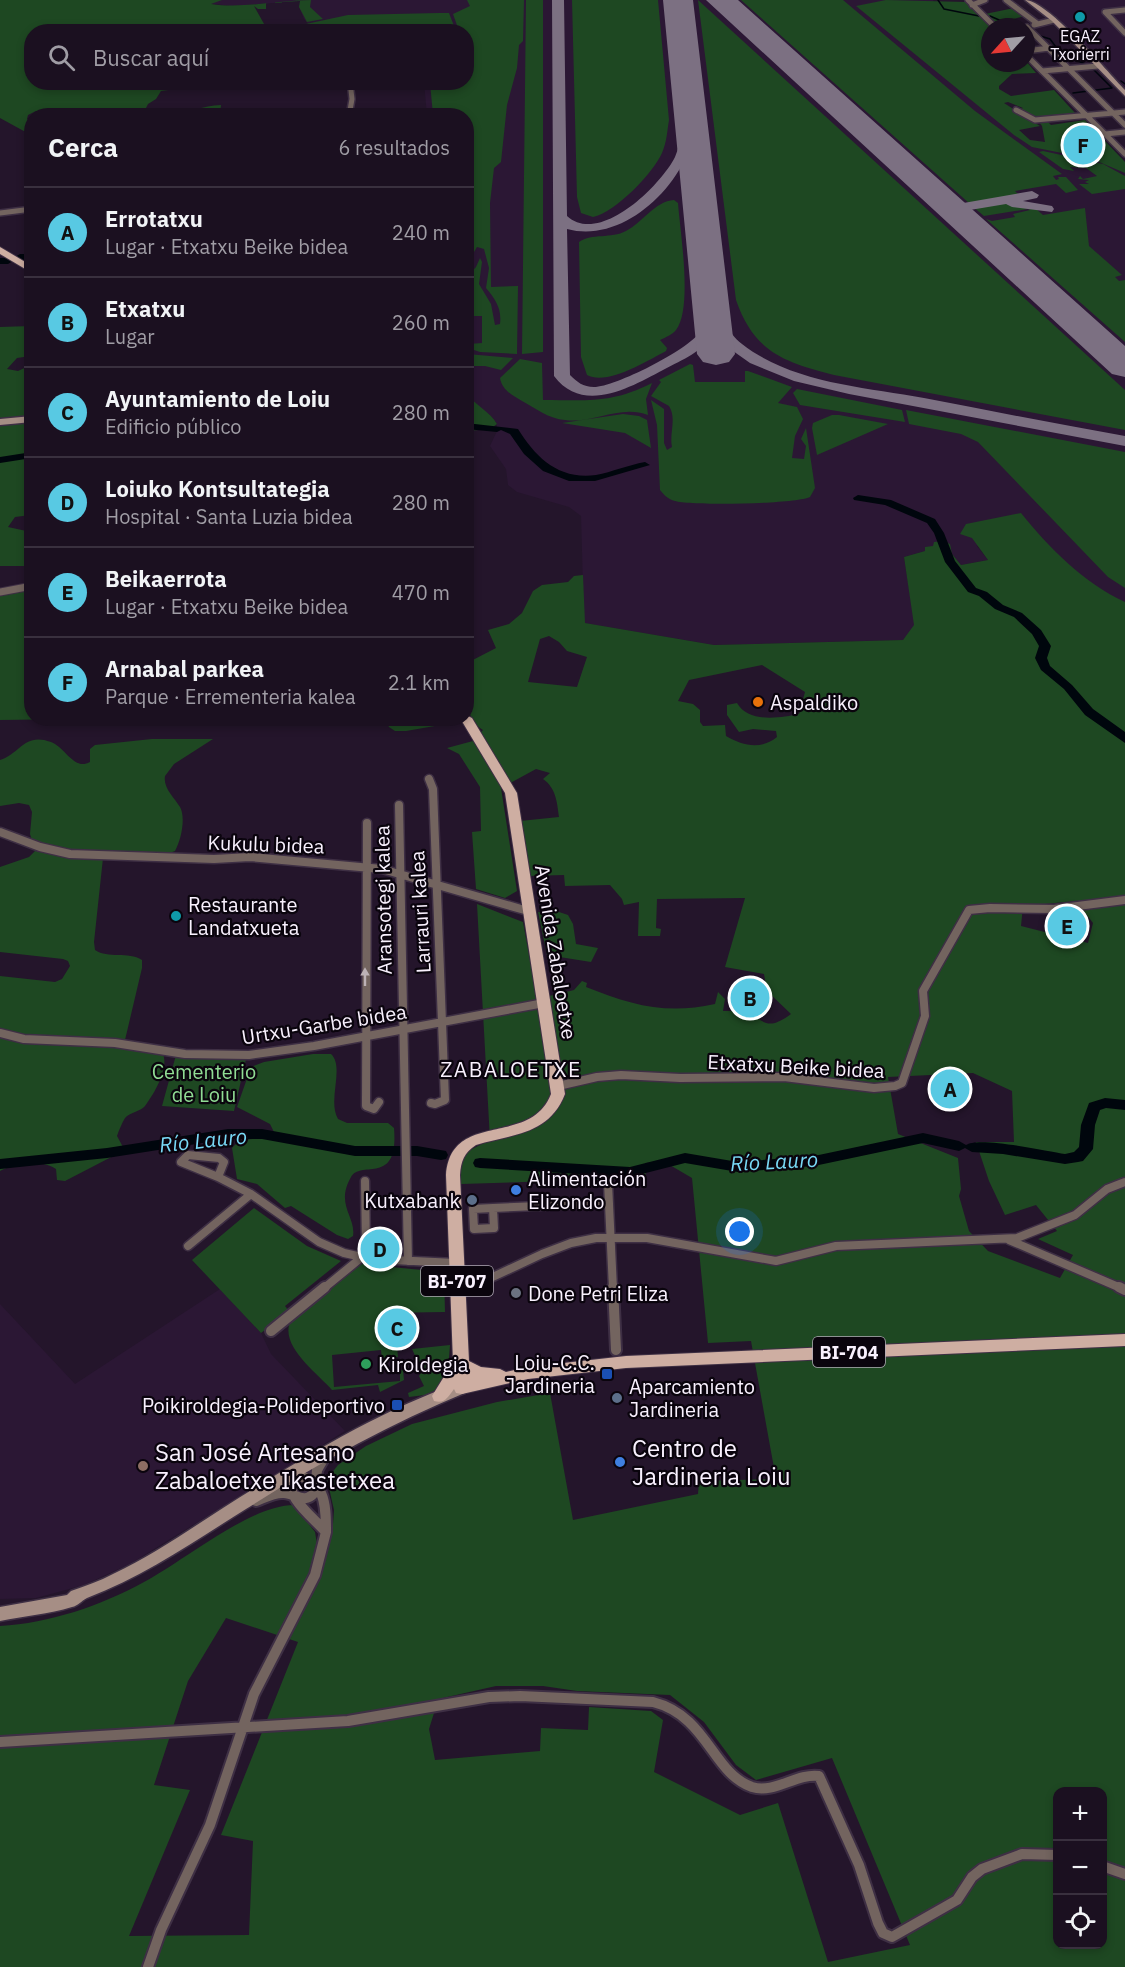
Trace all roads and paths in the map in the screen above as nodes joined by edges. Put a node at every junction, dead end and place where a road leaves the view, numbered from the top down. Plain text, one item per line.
1 (968, 0) edge
2 (985, 0) edge
3 (1006, 0) edge
4 (1028, 0) edge
5 (972, 5) junction
6 (1125, 10) edge
7 (986, 18) edge
8 (1054, 20) junction
9 (1038, 24) junction
10 (1035, 25) edge
11 (1124, 31) edge
12 (1035, 35) edge
13 (1049, 48) junction
14 (1035, 51) edge
15 (1035, 63) edge
16 (1098, 66) junction
17 (1070, 68) junction
18 (1042, 71) junction
19 (351, 90) edge
20 (1125, 94) edge
21 (350, 108) edge
22 (1016, 110) dead end
23 (1125, 112) edge
24 (1113, 114) junction
25 (1087, 116) junction
26 (1125, 125) edge
27 (1125, 132) edge
28 (1105, 134) junction
29 (1125, 154) edge
30 (24, 210) edge
31 (0, 213) edge
32 (0, 250) edge
33 (24, 265) edge
34 (24, 420) edge
35 (0, 422) edge
36 (24, 588) edge
37 (0, 592) edge
38 (471, 726) edge
39 (429, 779) dead end
40 (399, 806) dead end
41 (366, 823) dead end
42 (0, 832) edge
43 (365, 866) junction
44 (400, 874) junction
45 (437, 886) junction
46 (1125, 900) edge
47 (528, 911) junction
48 (544, 1003) junction
49 (443, 1021) junction
50 (405, 1029) junction
51 (0, 1034) edge
52 (365, 1036) junction
53 (558, 1086) junction
54 (379, 1102) dead end
55 (431, 1102) dead end
56 (218, 1177) dead end
57 (365, 1182) dead end
58 (1125, 1182) edge
59 (608, 1183) dead end
60 (251, 1194) junction
61 (609, 1203) junction
62 (493, 1208) dead end
63 (611, 1238) junction
64 (1006, 1239) junction
65 (188, 1246) dead end
66 (362, 1257) junction
67 (408, 1261) junction
68 (456, 1263) junction
69 (1125, 1290) edge
70 (458, 1294) junction
71 (271, 1331) dead end
72 (1125, 1340) edge
73 (616, 1350) dead end
74 (461, 1363) junction
75 (511, 1376) junction
76 (462, 1388) junction
77 (440, 1396) junction
78 (332, 1449) junction
79 (291, 1474) junction
80 (315, 1485) junction
81 (294, 1498) junction
82 (231, 1510) junction
83 (326, 1532) junction
84 (76, 1596) junction
85 (0, 1606) edge
86 (0, 1614) edge
87 (243, 1726) junction
88 (0, 1742) edge
89 (1053, 1856) edge
90 (1107, 1868) edge
91 (1125, 1874) edge
92 (148, 1967) edge

1 - 5 street
2 - 5 street
3 - 9 street
4 - 8 main road
5 - 7 street
6 - 11 street
8 - 9 street
8 - 16 main road
9 - 10 street
12 - 13 street
13 - 14 street
13 - 17 street
15 - 18 street
16 - 17 street
16 - 20 main road
17 - 18 street
17 - 24 street
18 - 25 street
19 - 21 street
22 - 25 street
23 - 24 street
24 - 25 street
24 - 26 street
25 - 28 street
27 - 28 street
28 - 29 street
30 - 31 street
32 - 33 main road
34 - 35 main road
36 - 37 street
38 - 47 main road, Avenida Zabaloetxe
39 - 45 street, Larrauri kalea
40 - 44 street, Aransotegi kalea
41 - 43 street
42 - 43 street, Kukulu bidea
43 - 44 street, Kukulu bidea
52 -> 43 street
44 - 45 street, Kukulu bidea
44 - 50 street, Aransotegi kalea
45 - 47 street, Kukulu bidea
45 - 49 street, Larrauri kalea
46 - 53 street, Etxatxu Beike bidea
47 - 48 main road, Avenida Zabaloetxe
48 - 49 street, Urtxu-Garbe bidea
48 - 53 main road, Avenida Zabaloetxe
49 - 50 street, Urtxu-Garbe bidea
49 - 55 street, Larrauri kalea
50 - 52 street, Urtxu-Garbe bidea
50 - 67 street, Aransotegi kalea
51 - 52 street, Urtxu-Garbe bidea
52 - 54 street
53 - 68 main road, BI-707
56 - 60 street
57 - 66 street
58 - 64 street
59 - 61 street
60 - 65 street
60 - 66 street
61 - 62 street
61 - 63 street
63 - 64 street
63 - 70 street
63 - 73 street
64 - 69 street
66 - 67 street
66 - 71 street
67 - 68 street
68 - 70 main road, BI-707
70 - 74 main road, BI-707
72 - 75 main road, BI-704
74 - 75 main road
74 - 76 main road, BI-707
74 - 77 main road
75 - 76 main road, BI-704
76 - 77 main road
77 - 78 main road
78 - 79 main road
78 - 80 street
79 - 80 street
79 - 81 street
79 - 82 main road
80 - 81 street
80 - 83 street
81 - 82 street
81 - 83 street
82 - 84 main road
83 - 87 street
84 - 85 main road
84 - 86 main road
87 - 88 street
87 - 89 street
87 - 92 street
90 - 91 street

